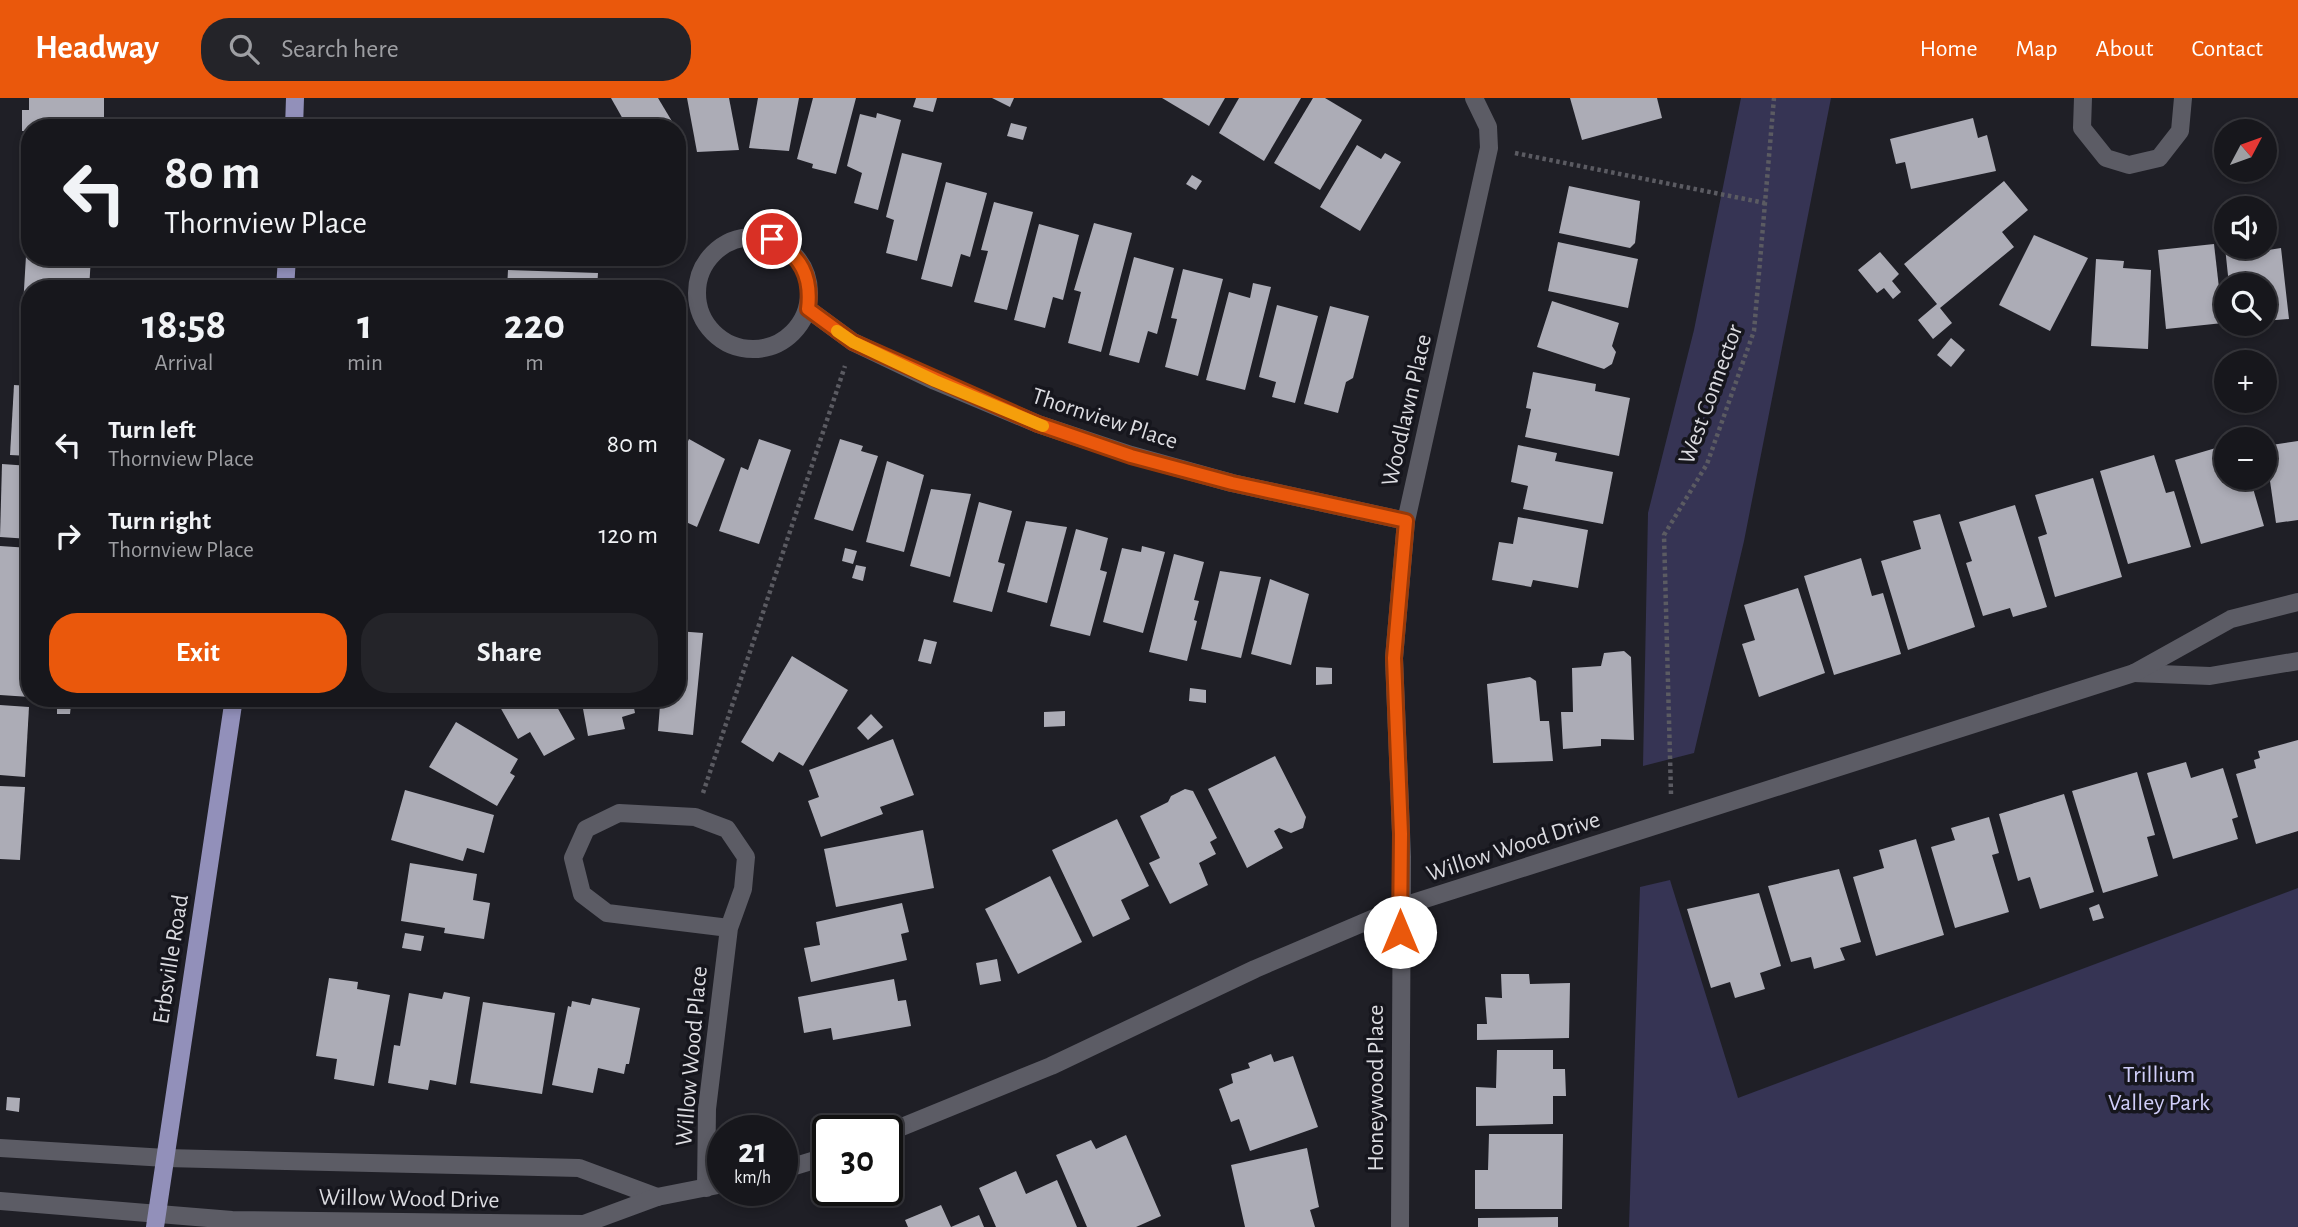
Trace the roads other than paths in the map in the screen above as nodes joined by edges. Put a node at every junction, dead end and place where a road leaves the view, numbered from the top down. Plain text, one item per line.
1 (295, 98) edge
2 (1474, 98) edge
3 (2083, 98) edge
4 (2183, 98) edge
5 (294, 119) edge
6 (808, 309) junction
7 (1406, 521) junction
8 (2298, 602) edge
9 (2298, 661) edge
10 (2134, 673) junction
11 (233, 707) edge
12 (1400, 907) junction
13 (729, 928) junction
14 (708, 1115) edge
15 (903, 1126) edge
16 (0, 1148) edge
17 (166, 1158) junction
18 (707, 1188) edge
19 (657, 1197) junction
20 (0, 1201) edge
21 (156, 1220) edge
22 (1400, 1227) edge

1 - 5 main road
2 - 7 street, Woodlawn Place
3 - 4 street
6 - 6 street
6 - 7 street, Thornview Place
7 - 12 street, Woodlawn Place
8 - 10 street, Willow Wood Drive
9 - 10 street, Willow Wood Drive
10 - 12 street, Willow Wood Drive
11 - 17 main road, Erbsville Road
12 - 15 street, Willow Wood Drive
12 - 22 street, Honeywood Place
13 - 13 street, Willow Wood Place
13 - 14 street, Willow Wood Place
16 - 17 street, Willow Wood Drive
17 - 19 street, Willow Wood Drive
17 - 21 main road, Erbsville Road
18 - 19 street, Willow Wood Drive
19 - 21 street, Willow Wood Drive
20 - 21 street, Willow Wood Drive

